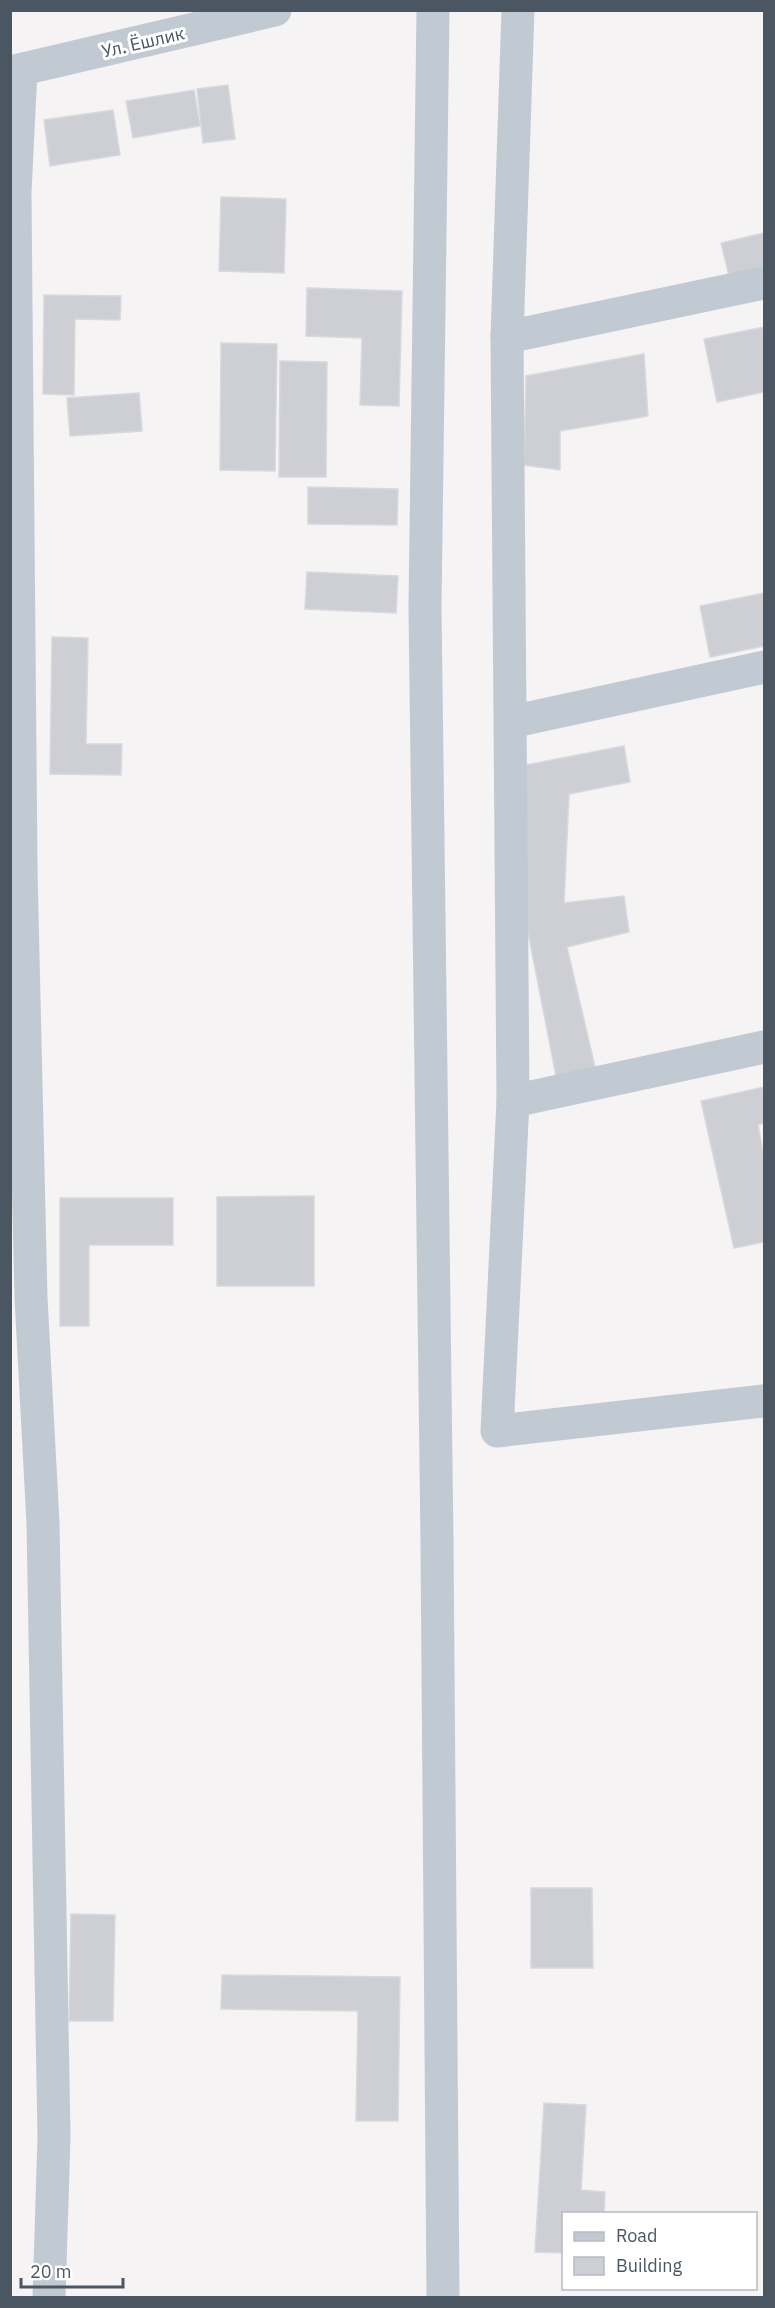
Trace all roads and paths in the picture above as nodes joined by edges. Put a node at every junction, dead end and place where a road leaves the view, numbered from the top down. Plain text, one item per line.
1 (275, 10) edge
2 (433, 10) edge
3 (518, 10) edge
4 (216, 17) edge
5 (16, 71) edge
6 (765, 282) edge
7 (507, 337) junction
8 (765, 667) edge
9 (511, 722) junction
10 (765, 1047) edge
11 (513, 1101) junction
12 (765, 1401) edge
13 (49, 2298) edge
14 (443, 2298) edge

1 - 4 street, Ул. Ёшлик
2 - 14 street
3 - 7 street
4 - 5 street, Ул. Ёшлик
5 - 13 street
6 - 7 street
7 - 9 street
8 - 9 street
9 - 11 street
10 - 11 street
11 - 12 street

